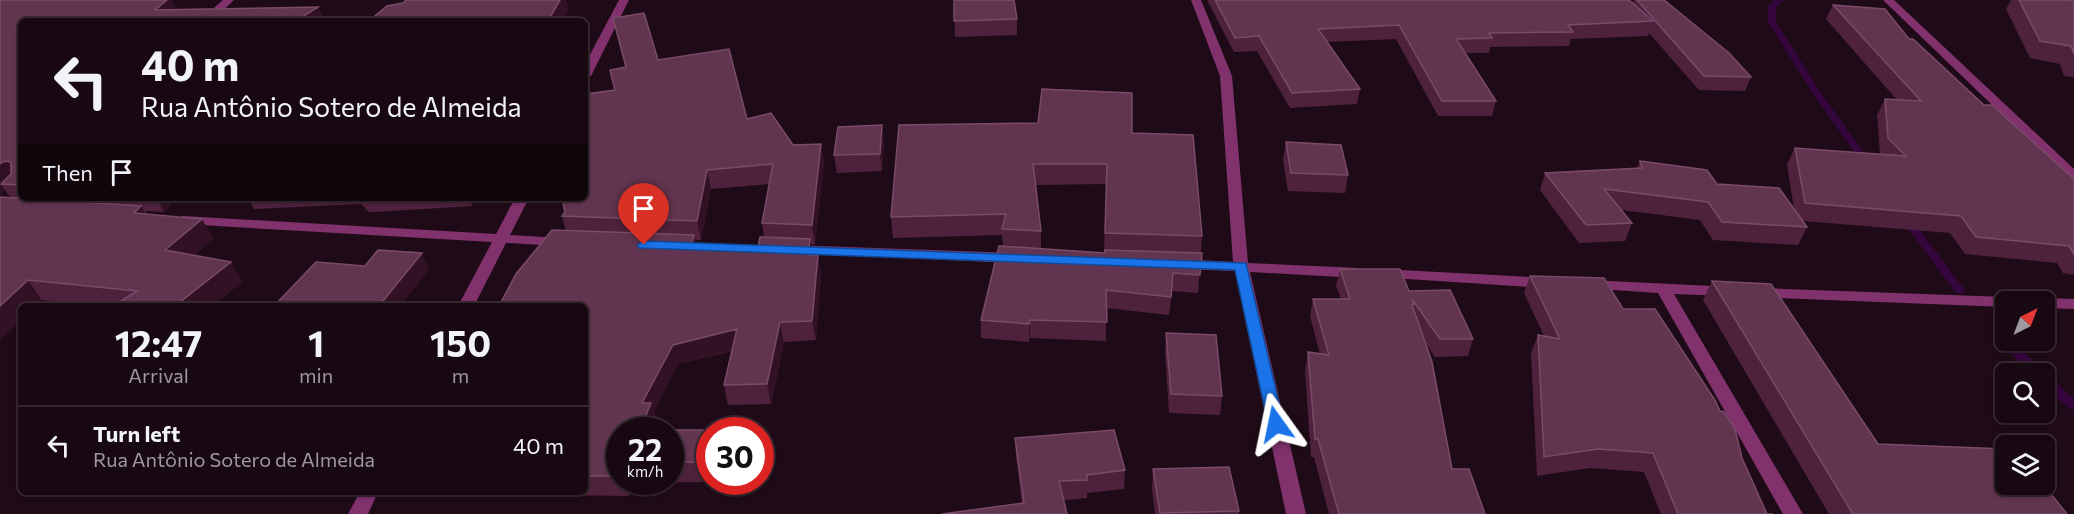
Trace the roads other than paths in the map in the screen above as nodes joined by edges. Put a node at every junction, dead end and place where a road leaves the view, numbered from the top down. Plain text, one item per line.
1 (229, 0) edge
2 (624, 0) edge
3 (1196, 0) edge
4 (1888, 0) edge
5 (208, 18) edge
6 (588, 70) edge
7 (2074, 176) edge
8 (520, 201) edge
9 (167, 219) edge
10 (501, 240) junction
11 (572, 243) edge
12 (775, 250) edge
13 (1026, 259) edge
14 (1169, 264) edge
15 (1241, 266) junction
16 (1664, 289) junction
17 (1995, 302) edge
18 (468, 303) edge
19 (2055, 303) edge
20 (2074, 304) edge
21 (368, 495) edge
22 (358, 514) edge
23 (1296, 514) edge
24 (1793, 514) edge

1 - 5 street
2 - 6 street
3 - 15 street
4 - 7 street
8 - 10 street
9 - 10 street
10 - 11 street
10 - 18 street
12 - 13 street
14 - 15 street
15 - 16 street
15 - 23 street
16 - 17 street
16 - 24 street
19 - 20 street
21 - 22 street

